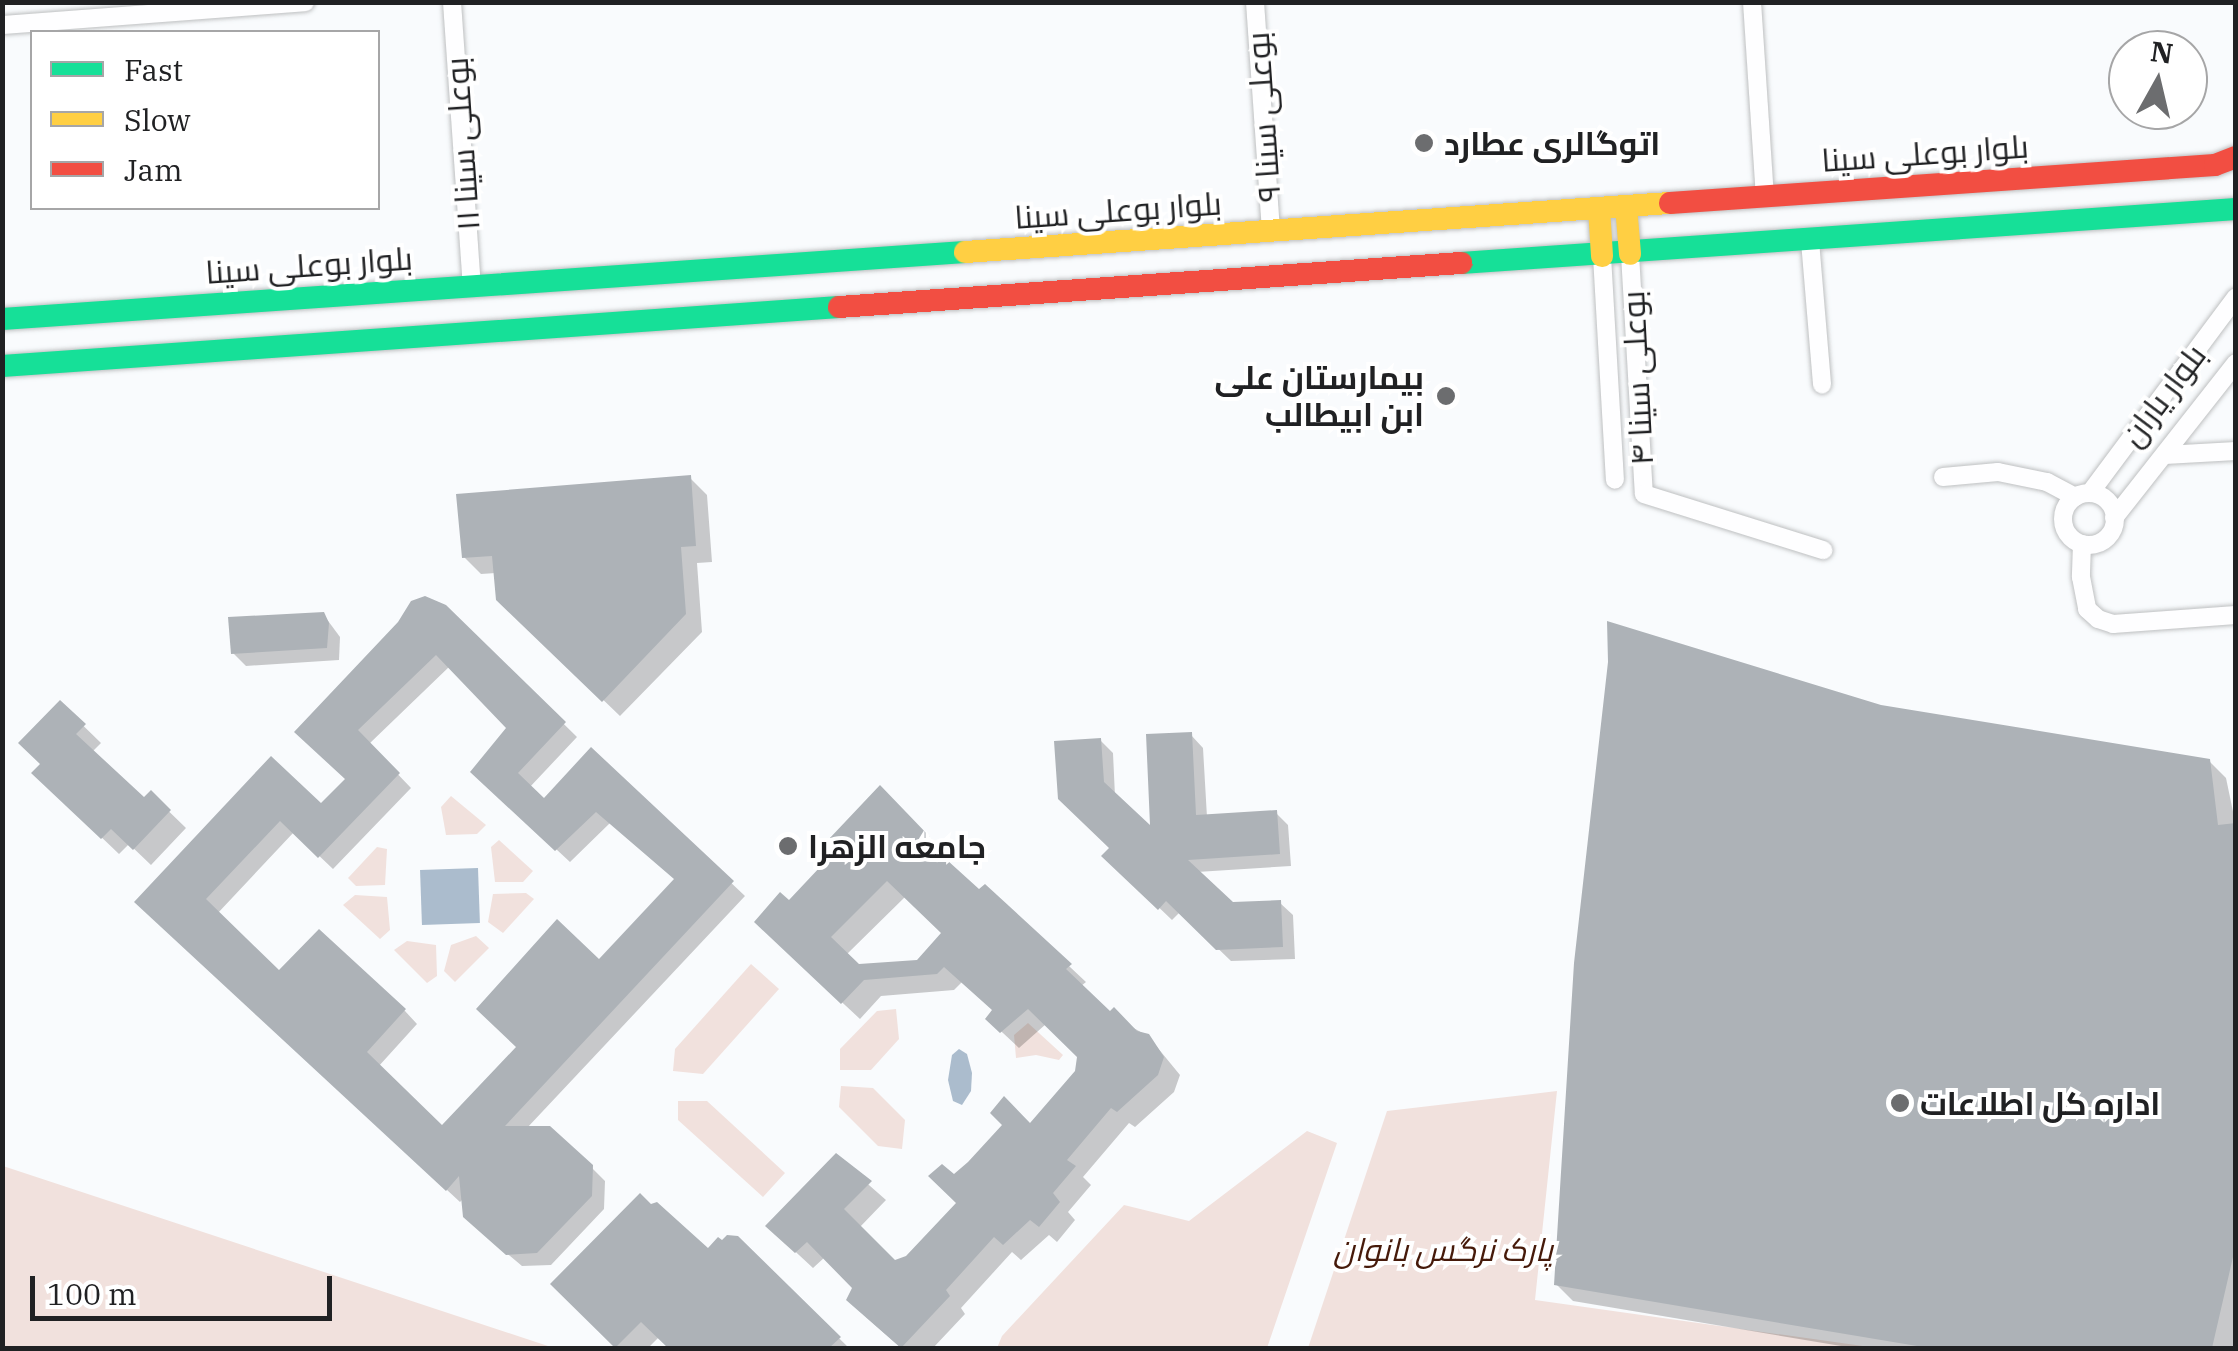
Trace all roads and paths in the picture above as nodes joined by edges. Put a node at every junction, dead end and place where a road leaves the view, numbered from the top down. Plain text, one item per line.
1 (305, 2) edge
2 (452, 2) edge
3 (1255, 2) edge
4 (1752, 2) edge
5 (2, 25) edge
6 (2236, 158) edge
7 (1766, 196) junction
8 (1626, 206) junction
9 (1599, 208) junction
10 (2236, 209) edge
11 (1271, 232) junction
12 (1810, 241) junction
13 (1630, 261) junction
14 (1603, 263) junction
15 (472, 286) junction
16 (2236, 297) edge
17 (2, 319) edge
18 (2236, 363) edge
19 (2, 366) edge
20 (1637, 379) junction
21 (1610, 380) junction
22 (1822, 385) dead end
23 (2236, 451) edge
24 (2165, 456) junction
25 (1944, 477) dead end
26 (1615, 480) dead end
27 (2082, 495) junction
28 (2114, 518) junction
29 (2082, 544) junction
30 (1824, 550) dead end
31 (2236, 615) edge

1 - 5 street
2 - 15 street, بوعلی سینا ۱۱
3 - 11 street, بوعلی سینا ۹
4 - 7 street
6 - 7 main road, بلوار بوعلی سینا
7 - 8 main road, بلوار بوعلی سینا
8 - 9 main road, بلوار بوعلی سینا
8 - 13 main road
9 - 11 main road, بلوار بوعلی سینا
9 - 14 main road
10 - 12 main road
11 - 15 main road, بلوار بوعلی سینا
12 - 13 main road
12 - 22 street
13 - 14 main road
13 - 20 street, بوعلی سینا ۴
14 - 19 main road
14 - 21 street, بوعلی سینا ۴
15 - 17 main road, بلوار بوعلی سینا
16 - 27 street, بلوار یاران
18 - 24 street, بلوار یاران
20 - 21 street
20 - 30 street, بوعلی سینا ۴
21 - 26 street, بوعلی سینا ۴
23 - 24 street
24 - 28 street, بلوار یاران
25 - 27 street
27 - 28 street
27 - 29 street
28 - 29 street
29 - 31 street

